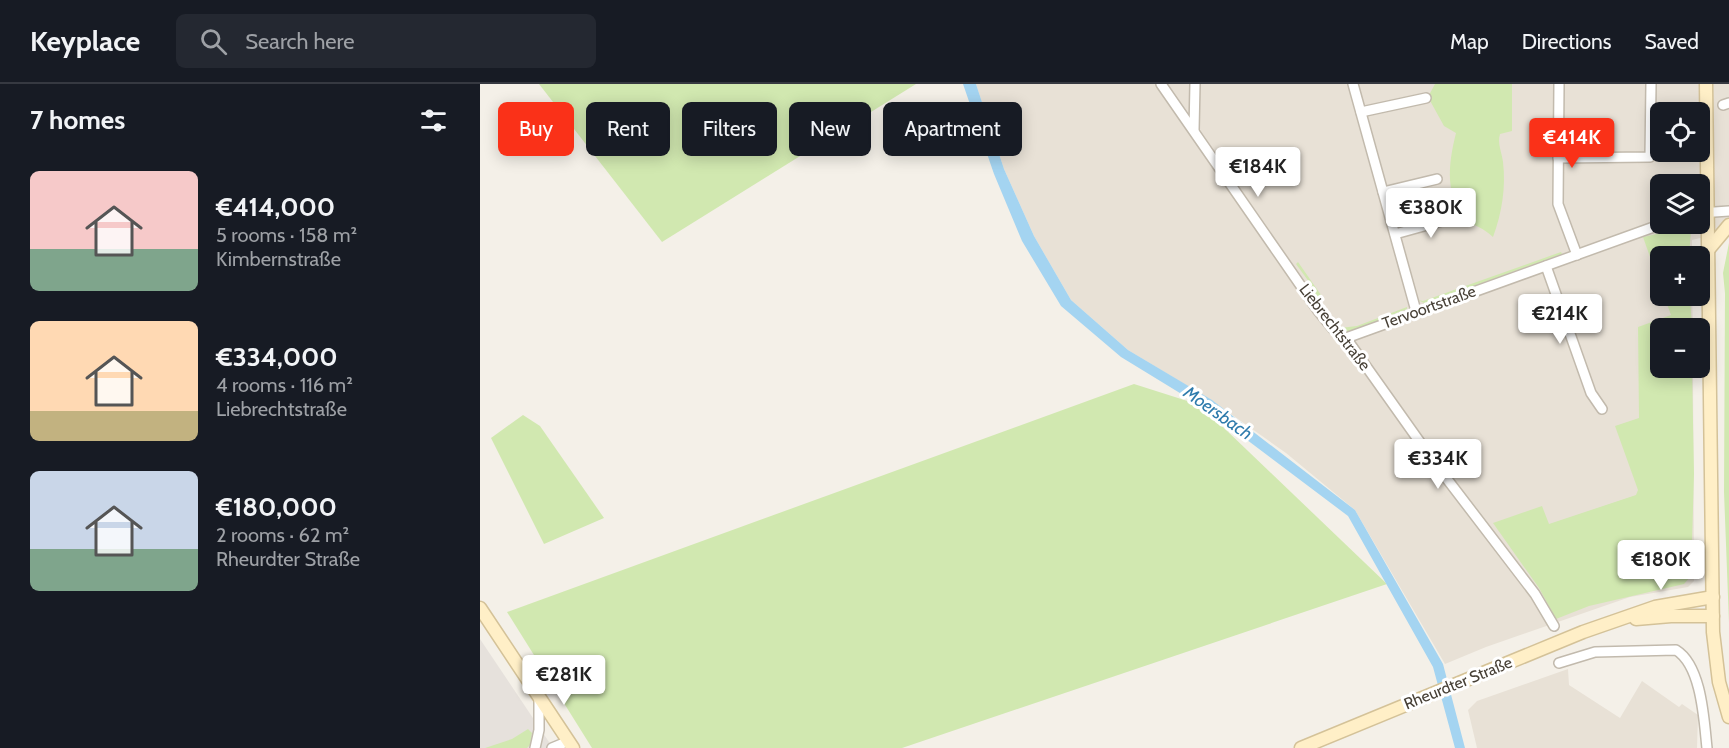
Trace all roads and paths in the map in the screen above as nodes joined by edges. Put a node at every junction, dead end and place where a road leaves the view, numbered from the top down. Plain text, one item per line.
1 (1161, 84) edge
2 (1195, 84) edge
3 (1353, 84) edge
4 (1559, 84) edge
5 (1651, 84) edge
6 (1706, 84) edge
7 (1426, 98) dead end
8 (1361, 112) junction
9 (1194, 130) junction
10 (1558, 158) junction
11 (1705, 174) edge
12 (1437, 179) dead end
13 (1383, 192) junction
14 (1729, 211) edge
15 (1710, 213) edge
16 (1460, 216) dead end
17 (1729, 225) edge
18 (1650, 228) edge
19 (1395, 234) junction
20 (1710, 248) edge
21 (1577, 255) junction
22 (1546, 266) junction
23 (1710, 306) edge
24 (1416, 310) junction
25 (1347, 338) junction
26 (1602, 409) dead end
27 (1713, 597) junction
28 (480, 608) edge
29 (1713, 616) junction
30 (1617, 621) junction
31 (1554, 626) dead end
32 (1560, 663) dead end
33 (539, 696) junction
34 (1729, 717) edge
35 (571, 745) edge
36 (535, 748) edge
37 (552, 748) edge
38 (1301, 748) edge
39 (1707, 748) edge

1 - 9 street, Liebrechtstraße
2 - 9 street
3 - 8 street
4 - 10 street
5 - 10 street
6 - 11 main road
7 - 8 street
8 - 13 street
9 - 25 street, Liebrechtstraße
10 - 21 street
12 - 13 street
13 - 19 street
14 - 15 street
16 - 19 street
17 - 20 main road
18 - 21 street, Tervoortstraße
19 - 24 street
21 - 22 street, Tervoortstraße
22 - 24 street, Tervoortstraße
22 - 26 street
23 - 27 main road
24 - 25 street, Tervoortstraße
25 - 31 street, Liebrechtstraße
27 - 29 main road
27 - 30 main road, Rheurdter Straße
28 - 33 main road
29 - 30 main road, Rheurdter Straße
29 - 34 main road
30 - 38 main road, Rheurdter Straße
32 - 39 street
33 - 35 main road
33 - 36 street
35 - 37 street

